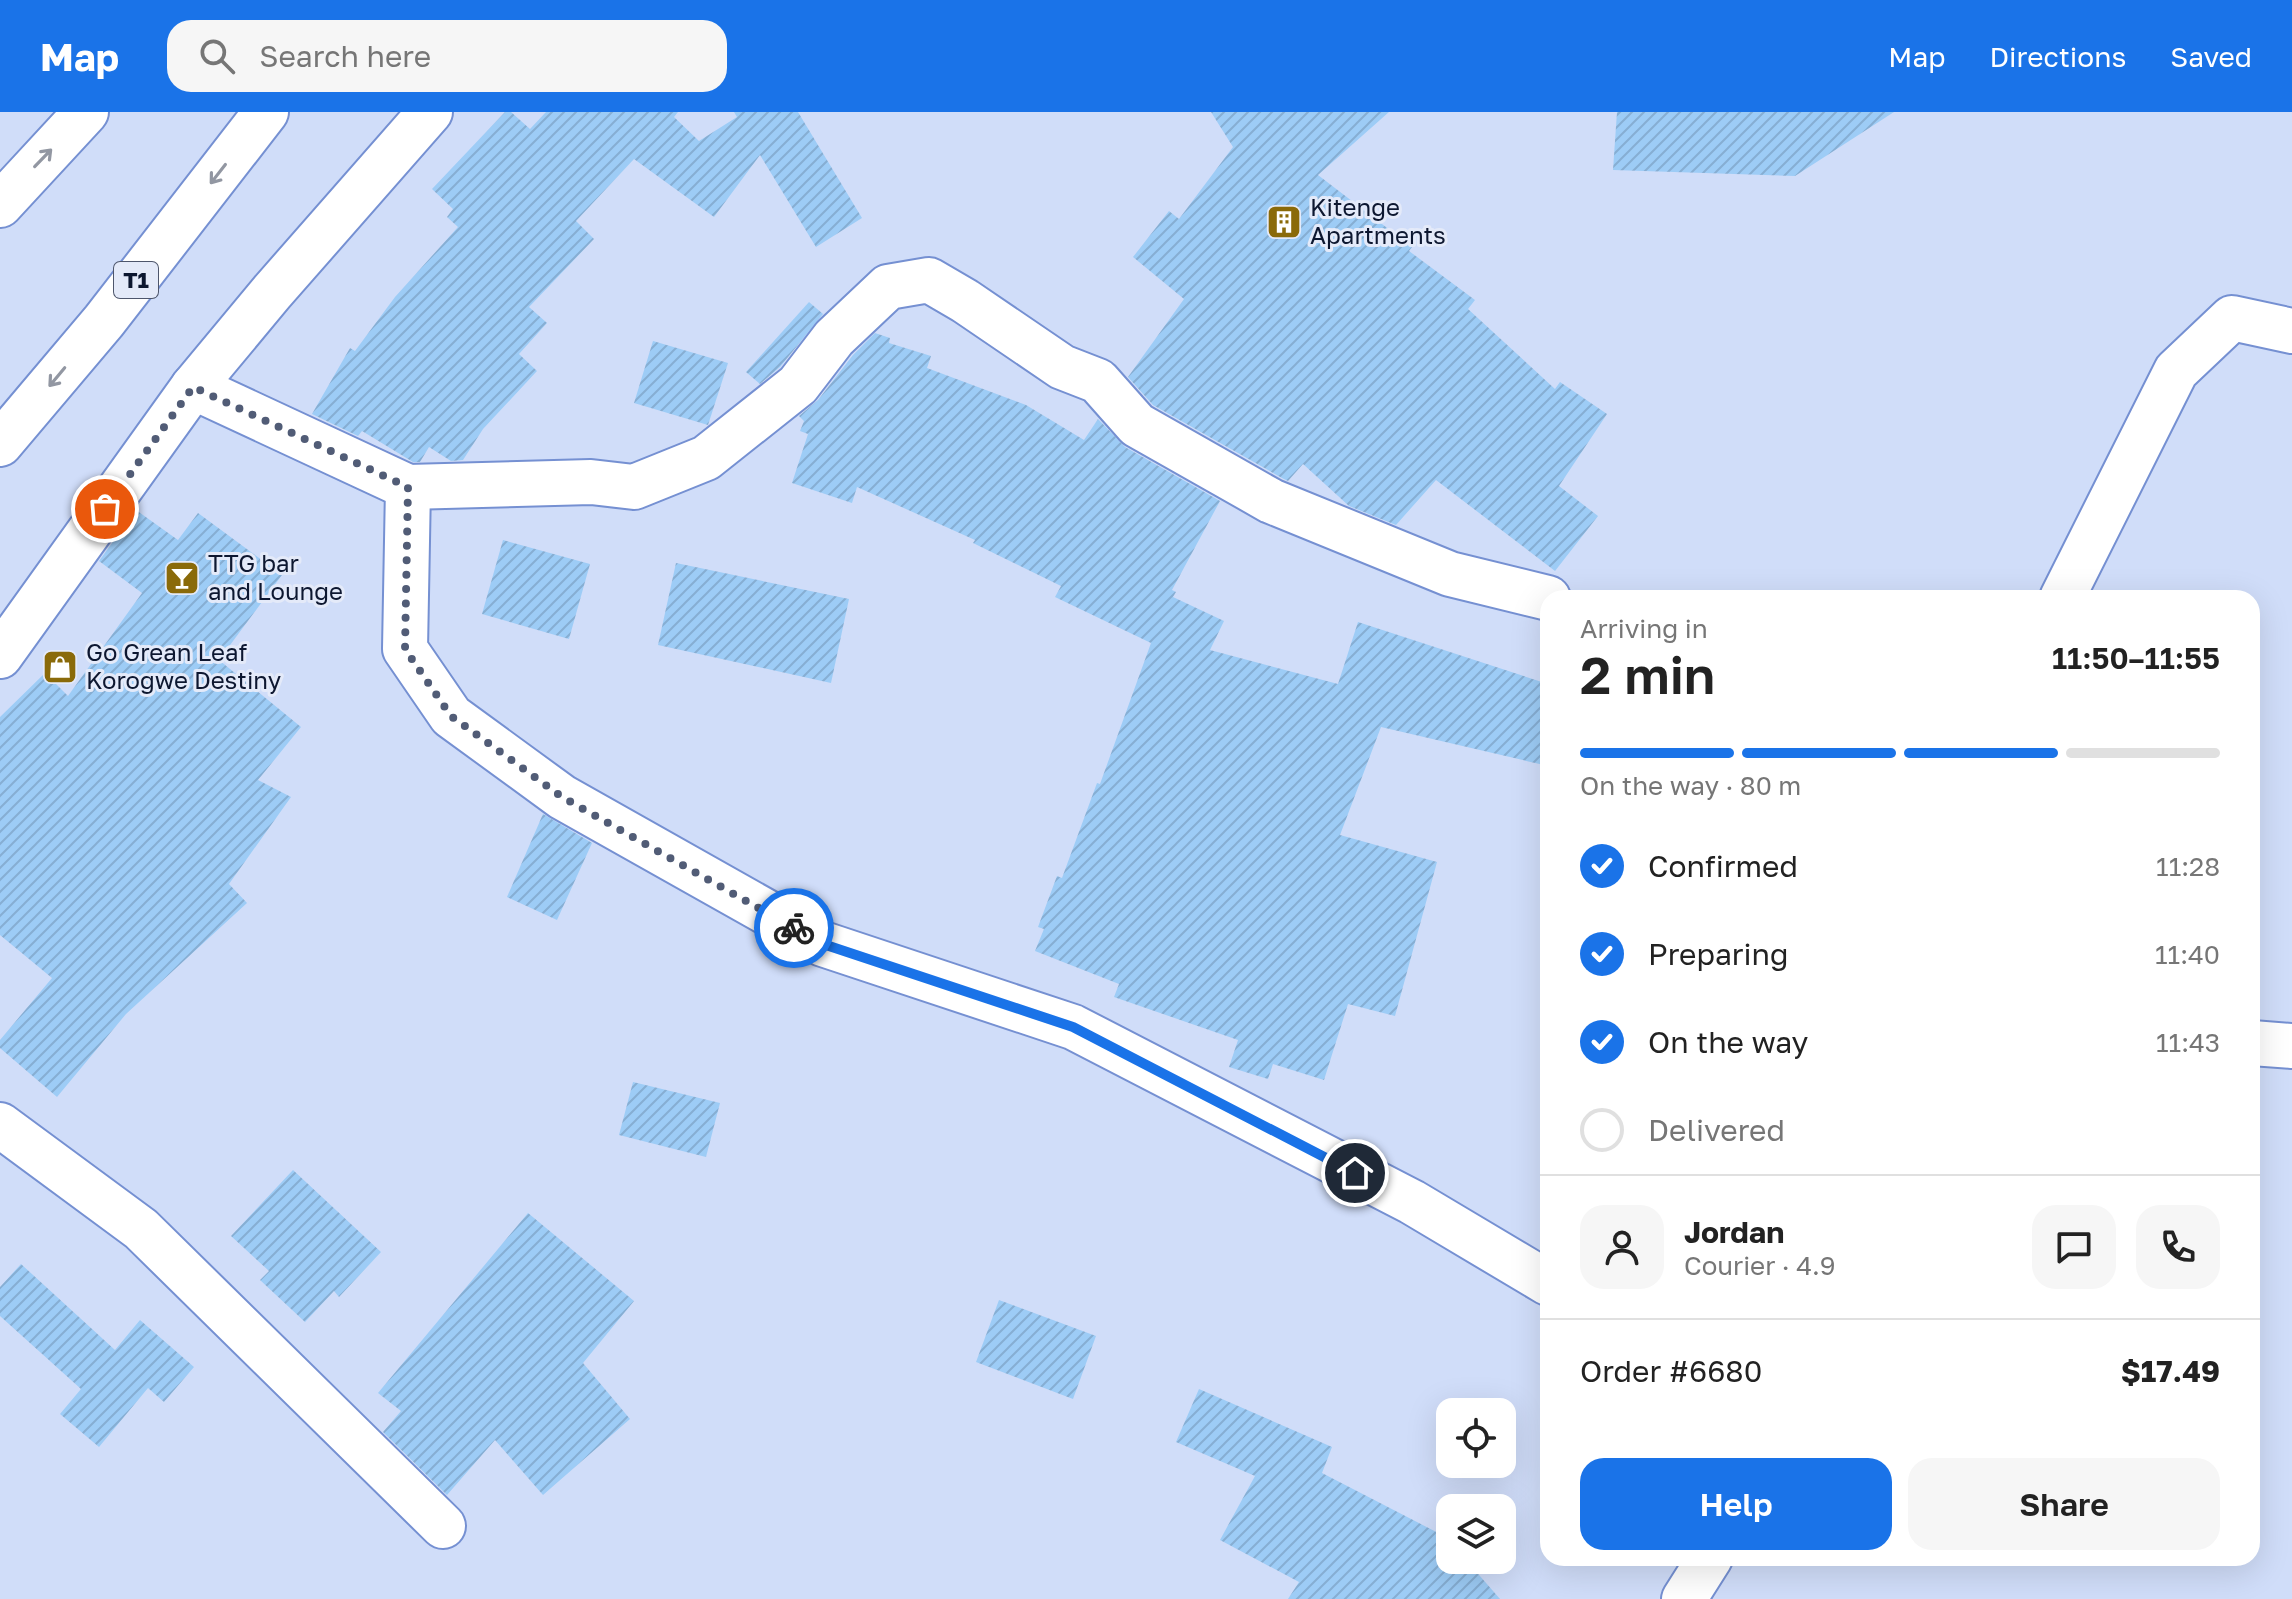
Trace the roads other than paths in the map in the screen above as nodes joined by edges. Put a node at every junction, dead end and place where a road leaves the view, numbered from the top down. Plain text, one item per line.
1 (86, 112) edge
2 (266, 112) edge
3 (430, 112) edge
4 (0, 205) edge
5 (2292, 331) edge
6 (193, 387) junction
7 (0, 444) edge
8 (408, 487) junction
9 (2066, 590) edge
10 (1540, 596) edge
11 (0, 656) edge
12 (2260, 1044) edge
13 (2292, 1046) edge
14 (0, 1125) edge
15 (1540, 1278) edge
16 (443, 1526) dead end
17 (1705, 1566) edge
18 (1684, 1599) edge

4 -> 1 main road
2 -> 7 main road, T1
3 - 6 main road
5 - 9 main road
6 - 8 main road
6 - 11 main road
8 - 10 main road
8 - 15 main road
12 - 13 main road
14 - 16 main road
17 - 18 main road

